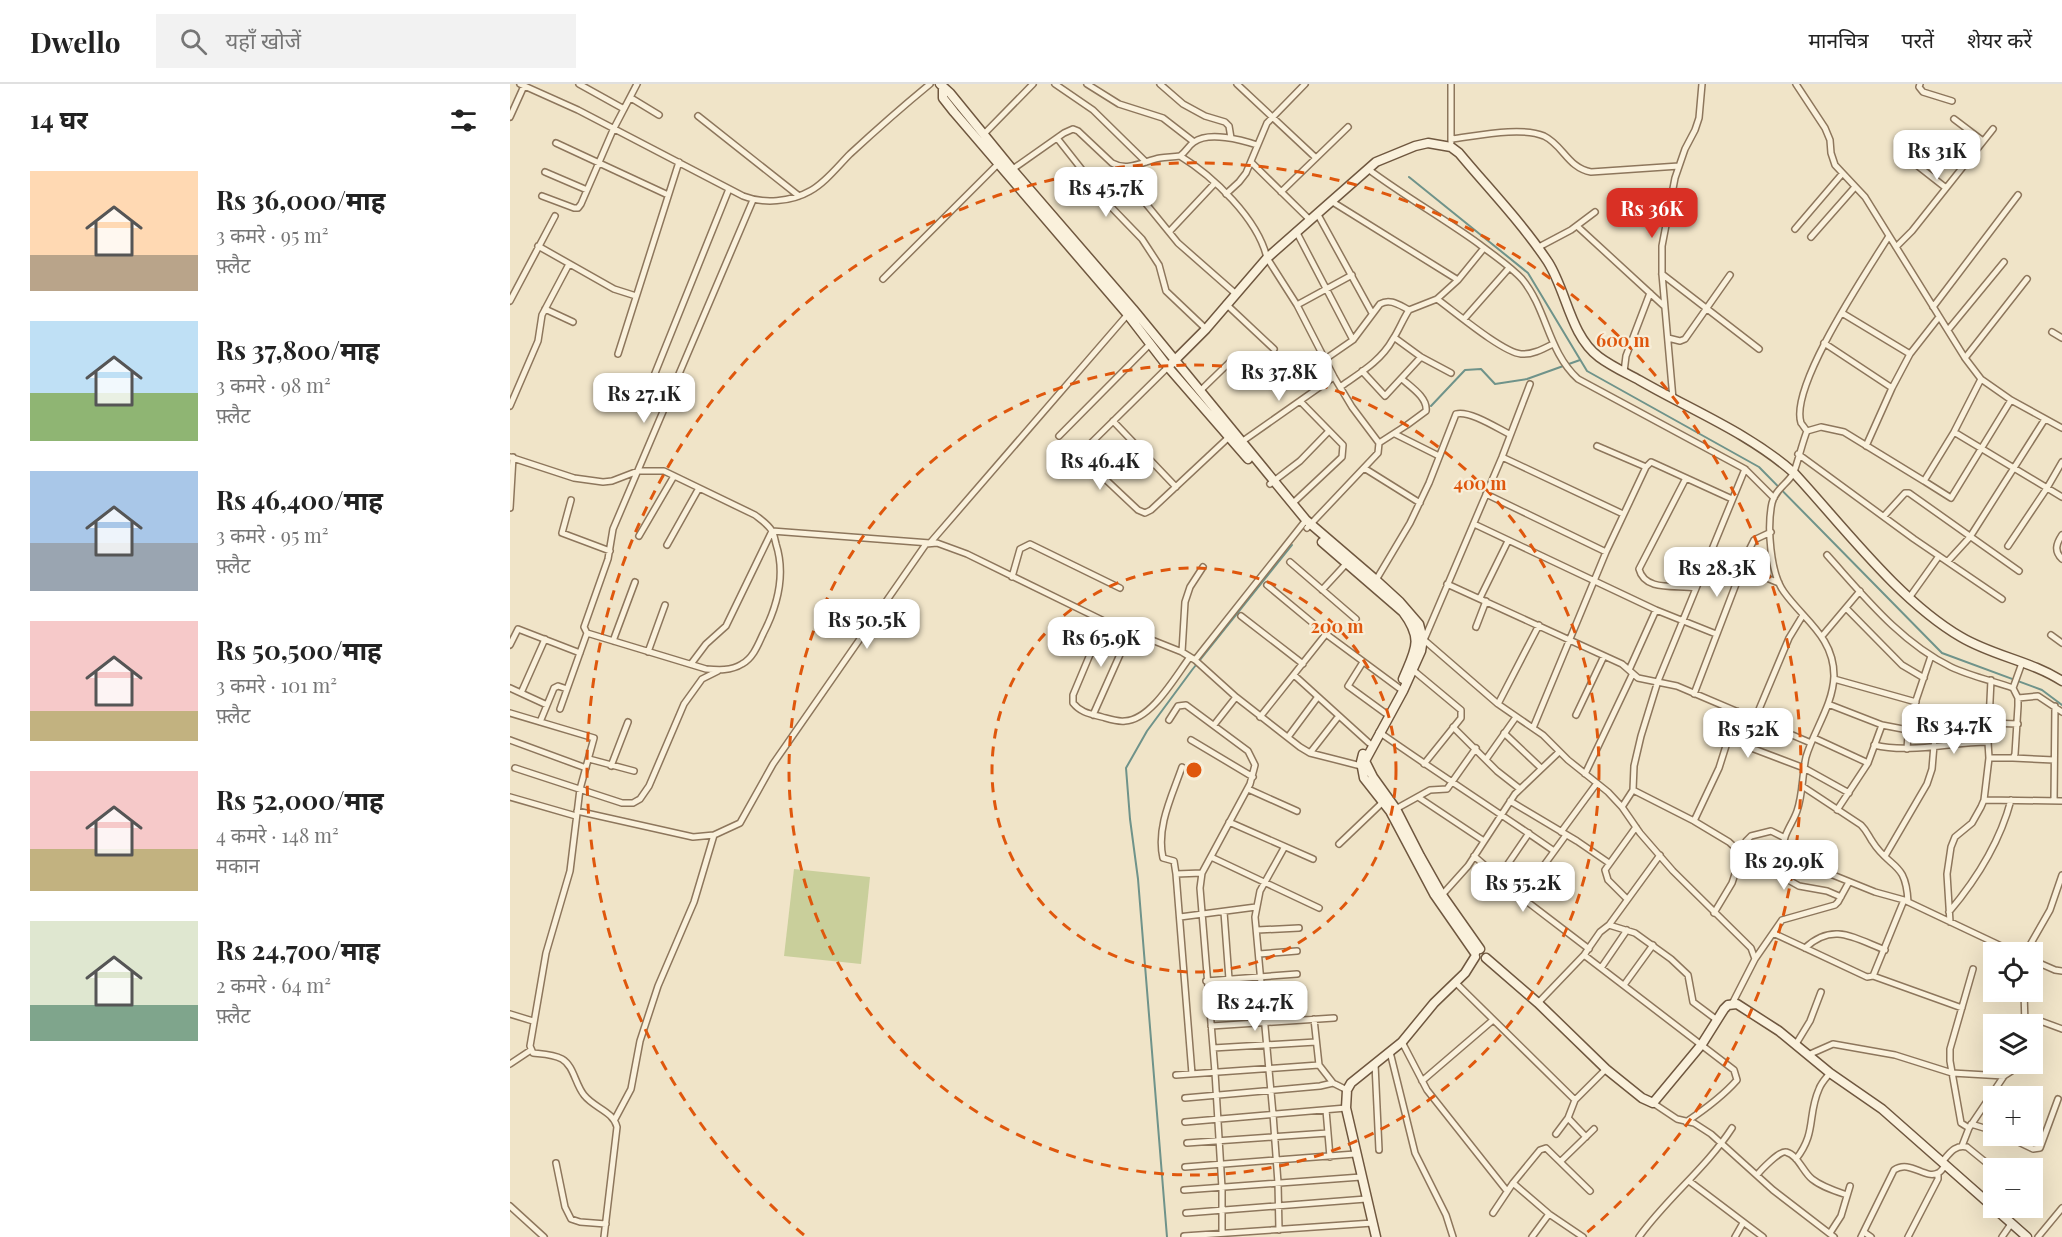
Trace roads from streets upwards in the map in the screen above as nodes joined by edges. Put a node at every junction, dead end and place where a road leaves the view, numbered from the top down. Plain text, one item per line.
1 (579, 84) edge
2 (637, 84) edge
3 (930, 84) edge
4 (1033, 84) edge
5 (1055, 84) edge
6 (1087, 84) edge
7 (1160, 84) edge
8 (1237, 84) edge
9 (1305, 84) edge
10 (1451, 84) edge
11 (1702, 84) edge
12 (1796, 84) edge
13 (1920, 84) edge
14 (522, 85) edge
15 (941, 86) edge
16 (631, 98) junction
17 (1952, 101) dead end
18 (624, 110) junction
19 (659, 115) dead end
20 (698, 116) dead end
21 (1272, 116) junction
22 (510, 117) edge
23 (1954, 119) dead end
24 (1348, 127) dead end
25 (614, 129) junction
26 (1993, 129) dead end
27 (980, 137) junction
28 (1057, 138) junction
29 (1231, 138) junction
30 (1983, 141) junction
31 (1194, 142) junction
32 (556, 143) dead end
33 (1451, 143) junction
34 (1936, 145) dead end
35 (1257, 146) junction
36 (1180, 156) junction
37 (1316, 158) junction
38 (1146, 162) junction
39 (1251, 162) junction
40 (599, 163) junction
41 (681, 163) junction
42 (998, 164) junction
43 (1118, 166) junction
44 (1679, 166) junction
45 (1918, 166) dead end
46 (1964, 166) junction
47 (1368, 169) junction
48 (1009, 171) junction
49 (544, 172) dead end
50 (1842, 174) junction
51 (1215, 183) junction
52 (1855, 187) junction
53 (729, 189) junction
54 (1946, 189) junction
55 (587, 190) junction
56 (1281, 192) junction
57 (1226, 194) junction
58 (668, 195) junction
59 (2018, 195) dead end
60 (542, 196) dead end
61 (799, 196) junction
62 (753, 200) junction
63 (1331, 201) junction
64 (1595, 212) dead end
65 (555, 216) dead end
66 (1313, 216) junction
67 (1577, 226) junction
68 (1795, 229) dead end
69 (1296, 231) junction
70 (1169, 232) junction
71 (1889, 236) junction
72 (1811, 237) dead end
73 (538, 246) junction
74 (1896, 247) junction
75 (1484, 248) junction
76 (1537, 248) junction
77 (1267, 258) junction
78 (2004, 262) dead end
79 (569, 264) junction
80 (1509, 268) junction
81 (1662, 274) junction
82 (1352, 275) junction
83 (1730, 275) dead end
84 (883, 279) dead end
85 (2027, 279) dead end
86 (1458, 280) junction
87 (1327, 289) junction
88 (1650, 293) junction
89 (1236, 294) junction
90 (636, 296) junction
91 (1437, 299) junction
92 (510, 301) edge
93 (1226, 304) junction
94 (1297, 304) junction
95 (1665, 307) junction
96 (1706, 308) junction
97 (1933, 308) junction
98 (545, 309) junction
99 (1409, 310) junction
100 (1131, 312) junction
101 (1372, 313) junction
102 (1842, 313) junction
103 (1939, 317) junction
104 (1464, 319) junction
105 (573, 322) dead end
106 (1206, 329) junction
107 (1948, 330) junction
108 (1147, 332) junction
109 (2052, 332) dead end
110 (1395, 338) junction
111 (1668, 338) junction
112 (2062, 338) edge
113 (1353, 340) junction
114 (1151, 343) junction
115 (1824, 343) junction
116 (1553, 344) junction
117 (1759, 349) dead end
118 (1274, 350) dead end
119 (618, 354) dead end
120 (1910, 354) junction
121 (1236, 356) dead end
122 (1421, 357) junction
123 (1965, 358) junction
124 (1324, 360) junction
125 (1172, 364) junction
126 (1362, 372) junction
127 (1624, 372) junction
128 (1451, 373) dead end
129 (1334, 377) junction
130 (1402, 379) junction
131 (1981, 379) junction
132 (1530, 384) dead end
133 (1340, 387) junction
134 (1892, 388) junction
135 (1200, 391) junction
136 (1300, 400) junction
137 (1673, 400) junction
138 (2010, 400) junction
139 (510, 406) edge
140 (641, 408) dead end
141 (2045, 419) junction
142 (1113, 421) junction
143 (2062, 428) edge
144 (1329, 431) junction
145 (1807, 431) junction
146 (1954, 432) junction
147 (1395, 434) junction
148 (1509, 434) junction
149 (1059, 436) dead end
150 (1229, 437) junction
151 (1379, 442) junction
152 (1239, 444) junction
153 (1597, 446) dead end
154 (1866, 446) junction
155 (1982, 448) junction
156 (1798, 454) junction
157 (1439, 456) junction
158 (511, 457) edge
159 (1502, 457) junction
160 (2062, 462) edge
161 (1646, 467) junction
162 (1364, 468) junction
163 (1745, 469) junction
164 (2015, 469) junction
165 (638, 471) junction
166 (1793, 474) junction
167 (674, 476) junction
168 (1686, 478) junction
169 (1924, 481) junction
170 (1272, 483) junction
171 (1176, 487) junction
172 (699, 488) junction
173 (2047, 488) junction
174 (1486, 494) junction
175 (2062, 497) edge
176 (1774, 498) junction
177 (1732, 499) junction
178 (571, 500) dead end
179 (1420, 503) junction
180 (1292, 504) junction
181 (510, 508) edge
182 (1623, 514) junction
183 (1884, 516) junction
184 (1307, 524) junction
185 (1474, 524) junction
186 (772, 531) junction
187 (1771, 532) junction
188 (639, 536) dead end
189 (2062, 536) edge
190 (1970, 537) junction
191 (1508, 541) junction
192 (930, 543) junction
193 (667, 545) dead end
194 (2008, 546) dead end
195 (610, 551) junction
196 (1606, 552) junction
197 (1827, 555) dead end
198 (1939, 556) junction
199 (2062, 559) edge
200 (1948, 561) junction
201 (1290, 562) dead end
202 (1346, 564) junction
203 (1203, 567) dead end
204 (1742, 568) junction
205 (2019, 571) dead end
206 (1012, 577) junction
207 (1376, 580) junction
208 (635, 582) dead end
209 (1594, 582) junction
210 (1779, 583) junction
211 (1447, 584) junction
212 (1267, 585) dead end
213 (1120, 588) dead end
214 (1696, 588) junction
215 (1322, 590) junction
216 (1860, 591) junction
217 (1909, 598) junction
218 (2002, 599) dead end
219 (1483, 600) junction
220 (664, 604) dead end
221 (1845, 608) junction
222 (1656, 610) junction
223 (1803, 615) junction
224 (1241, 616) dead end
225 (1356, 619) dead end
226 (1104, 621) junction
227 (1682, 622) junction
228 (1539, 625) junction
229 (1476, 627) dead end
230 (1130, 632) junction
231 (587, 633) junction
232 (1326, 634) junction
233 (1716, 634) junction
234 (1823, 635) junction
235 (2051, 635) dead end
236 (545, 639) junction
237 (1421, 639) junction
238 (1571, 639) junction
239 (613, 641) junction
240 (2062, 643) edge
241 (510, 645) edge
242 (648, 652) junction
243 (1182, 652) junction
244 (580, 653) junction
245 (1604, 656) junction
246 (1931, 656) junction
247 (1192, 658) junction
248 (1363, 662) junction
249 (691, 664) junction
250 (1303, 664) junction
251 (2021, 666) junction
252 (1413, 669) junction
253 (720, 670) junction
254 (1630, 672) junction
255 (1294, 675) junction
256 (1924, 678) junction
257 (1834, 679) junction
258 (1990, 680) junction
259 (1658, 681) junction
260 (2062, 681) edge
261 (2014, 687) junction
262 (510, 688) edge
263 (1399, 688) junction
264 (567, 689) junction
265 (521, 693) junction
266 (1694, 694) junction
267 (1236, 697) junction
268 (1317, 698) junction
269 (2018, 698) junction
270 (1916, 702) junction
271 (1498, 704) junction
272 (1828, 704) junction
273 (547, 705) junction
274 (2055, 706) junction
275 (560, 709) dead end
276 (1737, 711) junction
277 (2062, 712) edge
278 (510, 713) edge
279 (1385, 713) junction
280 (1093, 715) junction
281 (1576, 715) dead end
282 (1260, 717) junction
283 (1338, 717) junction
284 (1516, 717) junction
285 (1753, 718) junction
286 (1169, 720) dead end
287 (540, 722) junction
288 (628, 722) dead end
289 (1989, 723) junction
290 (2018, 724) junction
291 (1214, 725) junction
292 (1882, 725) junction
293 (1453, 727) junction
294 (1533, 728) junction
295 (1908, 730) junction
296 (1380, 732) junction
297 (1504, 733) junction
298 (1288, 737) junction
299 (510, 740) edge
300 (1191, 740) dead end
301 (1812, 741) junction
302 (1988, 742) junction
303 (1369, 743) junction
304 (1874, 745) junction
305 (1934, 745) junction
306 (1476, 748) junction
307 (1906, 749) junction
308 (1559, 752) junction
309 (1310, 753) junction
310 (1487, 758) junction
311 (1989, 758) junction
312 (2013, 758) junction
313 (589, 759) junction
314 (2054, 760) junction
315 (1868, 763) junction
316 (1424, 764) junction
317 (611, 765) junction
318 (1361, 766) junction
319 (1182, 767) dead end
320 (515, 768) dead end
321 (586, 768) junction
322 (1541, 768) junction
323 (1804, 768) junction
324 (634, 771) dead end
325 (1585, 774) junction
326 (1253, 777) junction
327 (2054, 778) junction
328 (2062, 779) edge
329 (1597, 783) junction
330 (1452, 784) junction
331 (1802, 786) junction
332 (580, 789) junction
333 (1248, 789) junction
334 (1521, 789) junction
335 (1633, 790) junction
336 (1849, 793) junction
337 (510, 797) edge
338 (1418, 797) junction
339 (1984, 800) junction
340 (2011, 800) junction
341 (1384, 801) junction
342 (1510, 801) junction
343 (2054, 801) junction
344 (2062, 801) edge
345 (1622, 807) junction
346 (1393, 810) junction
347 (1837, 810) junction
348 (1297, 811) dead end
349 (576, 813) junction
350 (1502, 814) junction
351 (1229, 822) junction
352 (1694, 822) junction
353 (1636, 827) junction
354 (1529, 833) junction
355 (1564, 833) junction
356 (714, 835) junction
357 (1783, 837) junction
358 (1484, 841) junction
359 (1339, 844) dead end
360 (1284, 848) junction
361 (1554, 852) junction
362 (1742, 854) junction
363 (1660, 855) junction
364 (1885, 855) junction
365 (1474, 856) junction
366 (1211, 857) junction
367 (1312, 859) dead end
368 (1609, 863) junction
369 (1202, 873) junction
370 (1176, 874) junction
371 (2062, 875) edge
372 (1499, 877) junction
373 (1265, 882) junction
374 (1849, 882) junction
375 (1442, 895) junction
376 (1521, 897) junction
377 (1841, 897) junction
378 (1627, 899) junction
379 (1906, 901) junction
380 (1256, 907) junction
381 (1319, 908) dead end
382 (1224, 912) junction
383 (1949, 912) junction
384 (1714, 913) junction
385 (1201, 915) junction
386 (1180, 917) junction
387 (1950, 922) junction
388 (1609, 925) junction
389 (1299, 928) dead end
390 (1257, 930) junction
391 (1627, 930) junction
392 (1773, 933) junction
393 (1993, 942) edge
394 (2032, 942) edge
395 (1653, 945) junction
396 (1804, 948) junction
397 (1589, 949) junction
398 (1885, 950) junction
399 (1297, 951) dead end
400 (1477, 953) junction
401 (1259, 954) junction
402 (1584, 955) junction
403 (1755, 959) junction
404 (2043, 965) edge
405 (1601, 968) junction
406 (1973, 969) dead end
407 (2062, 971) edge
408 (1297, 974) dead end
409 (1873, 976) junction
410 (1262, 977) junction
411 (1229, 979) junction
412 (1206, 981) junction
413 (1455, 982) junction
414 (1624, 985) junction
415 (1821, 992) dead end
416 (1299, 996) dead end
417 (1263, 999) junction
418 (1208, 1002) junction
419 (1538, 1003) junction
420 (1732, 1004) junction
421 (1962, 1008) junction
422 (510, 1014) edge
423 (1334, 1018) dead end
424 (1314, 1019) junction
425 (1493, 1020) junction
426 (1717, 1020) junction
427 (533, 1021) junction
428 (2043, 1022) edge
429 (1265, 1023) junction
430 (1211, 1026) junction
431 (2062, 1029) edge
432 (1316, 1042) junction
433 (1402, 1042) junction
434 (1702, 1044) junction
435 (1796, 1044) junction
436 (1267, 1045) junction
437 (1213, 1048) junction
438 (531, 1050) junction
439 (1390, 1052) junction
440 (1808, 1055) junction
441 (510, 1064) edge
442 (1375, 1064) junction
443 (1319, 1065) junction
444 (1269, 1068) junction
445 (1606, 1069) junction
446 (1215, 1072) junction
447 (1830, 1073) junction
448 (1952, 1073) junction
449 (1192, 1074) junction
450 (2007, 1074) edge
451 (1176, 1075) dead end
452 (2004, 1076) junction
453 (1422, 1081) junction
454 (1333, 1083) junction
455 (1347, 1090) junction
456 (1271, 1091) junction
457 (1215, 1095) junction
458 (1185, 1098) dead end
459 (2058, 1099) dead end
460 (1575, 1100) junction
461 (1653, 1103) junction
462 (1346, 1108) junction
463 (1326, 1110) junction
464 (1273, 1113) junction
465 (1216, 1118) junction
466 (1568, 1118) junction
467 (615, 1119) junction
468 (1185, 1122) dead end
469 (1686, 1122) junction
470 (1970, 1126) junction
471 (1732, 1128) dead end
472 (1594, 1129) dead end
473 (1983, 1129) edge
474 (1328, 1133) junction
475 (1556, 1134) dead end
476 (1275, 1137) junction
477 (1586, 1137) junction
478 (2043, 1140) edge
479 (1218, 1141) junction
480 (1187, 1143) dead end
481 (1722, 1143) junction
482 (1962, 1146) junction
483 (2027, 1146) edge
484 (2041, 1146) edge
485 (1379, 1150) dead end
486 (1355, 1154) junction
487 (1330, 1156) junction
488 (1796, 1158) junction
489 (1276, 1160) junction
490 (1983, 1160) edge
491 (1561, 1161) junction
492 (556, 1163) dead end
493 (1943, 1164) junction
494 (1221, 1165) junction
495 (1185, 1167) dead end
496 (1938, 1173) junction
497 (1757, 1175) junction
498 (1361, 1177) junction
499 (1689, 1181) junction
500 (1278, 1183) junction
501 (1513, 1183) junction
502 (1850, 1186) dead end
503 (1222, 1188) junction
504 (1184, 1190) dead end
505 (1507, 1191) junction
506 (1590, 1191) dead end
507 (1847, 1195) junction
508 (1366, 1199) junction
509 (510, 1206) edge
510 (1279, 1206) junction
511 (2062, 1208) edge
512 (1222, 1210) junction
513 (1186, 1213) dead end
514 (1493, 1213) dead end
515 (1549, 1214) junction
516 (1373, 1223) junction
517 (1743, 1223) junction
518 (606, 1224) junction
519 (2011, 1224) junction
520 (1279, 1230) junction
521 (1222, 1233) junction
522 (1862, 1234) edge
523 (1832, 1235) edge
524 (1184, 1236) edge
525 (544, 1237) edge
526 (604, 1237) edge
527 (1376, 1237) edge
528 (1452, 1237) edge
529 (1532, 1237) edge
530 (1583, 1237) edge
531 (1639, 1237) edge
532 (1735, 1237) edge
533 (1763, 1237) edge
534 (1871, 1237) edge
535 (1908, 1237) edge
536 (2002, 1237) edge
537 (2027, 1237) edge
538 (2038, 1237) edge

1 - 18 street
2 - 16 street
3 - 61 street
4 - 27 street
5 - 38 street
6 - 31 street
7 - 29 street
8 - 21 street
9 - 21 street
10 - 33 street
11 - 44 street
12 - 50 street
13 - 17 street
14 - 22 street
14 - 25 street
15 - 27 street
16 - 18 street
16 - 19 street
18 - 25 street
20 - 61 street
21 - 35 street
21 - 37 street
23 - 30 street
24 - 37 street
25 - 40 street
25 - 41 street
26 - 30 street
27 - 42 street
27 - 48 street
28 - 43 street
28 - 48 street
28 - 106 street
29 - 31 street
29 - 35 street
30 - 46 street
31 - 36 street
32 - 40 street
33 - 44 street
33 - 47 street
33 - 76 street
34 - 46 street
35 - 39 street
36 - 38 street
36 - 51 street
37 - 56 street
38 - 43 street
39 - 56 street
39 - 57 street
40 - 55 street
40 - 58 street
41 - 53 street
41 - 58 street
42 - 48 street
42 - 84 street
43 - 70 street
44 - 81 street
45 - 54 street
46 - 54 street
47 - 63 street
47 - 75 street
48 - 100 street
49 - 55 street
50 - 52 street
50 - 68 street
51 - 57 street
51 - 70 street
52 - 71 street
52 - 72 street
53 - 62 street
53 - 140 street
54 - 74 street
55 - 60 street
56 - 66 street
57 - 77 street
58 - 90 street
59 - 97 street
61 - 62 street
62 - 165 street
63 - 66 street
63 - 86 street
64 - 67 street
65 - 73 street
66 - 69 street
66 - 82 street
67 - 76 street
67 - 88 street
69 - 77 street
69 - 87 street
70 - 89 street
71 - 74 street
71 - 102 street
73 - 79 street
73 - 92 street
74 - 97 street
75 - 80 street
75 - 86 street
76 - 127 street
77 - 89 street
77 - 94 street
78 - 107 street
79 - 90 street
79 - 98 street
80 - 104 street
80 - 116 street
81 - 95 street
81 - 96 street
82 - 87 street
82 - 101 street
83 - 96 street
85 - 123 street
86 - 91 street
87 - 94 street
87 - 113 street
88 - 95 street
88 - 127 street
89 - 93 street
90 - 119 street
91 - 99 street
91 - 104 street
93 - 106 street
93 - 118 street
94 - 124 street
95 - 111 street
96 - 111 street
96 - 117 street
97 - 103 street
98 - 105 street
98 - 139 street
99 - 101 street
99 - 110 street
100 - 108 street
100 - 192 street
101 - 113 street
102 - 115 street
102 - 120 street
103 - 107 street
103 - 120 street
104 - 116 street
106 - 125 street
107 - 123 street
108 - 114 street
108 - 125 street
109 - 112 street
110 - 122 street
110 - 126 street
111 - 137 street
113 - 124 street
114 - 125 street
114 - 149 street
115 - 134 street
115 - 145 street
116 - 163 street
120 - 134 street
121 - 135 street
122 - 128 street
122 - 130 street
123 - 131 street
124 - 129 street
125 - 135 street
125 - 142 street
125 - 150 street
126 - 130 street
126 - 133 street
127 - 137 street
129 - 133 street
129 - 136 street
130 - 147 street
131 - 138 street
131 - 146 street
132 - 148 street
133 - 151 street
134 - 154 street
135 - 152 street
136 - 144 street
136 - 152 street
137 - 166 street
138 - 141 street
138 - 155 street
141 - 143 street
141 - 164 street
142 - 171 street
142 - 171 street
144 - 170 street
144 - 180 street
145 - 154 street
145 - 156 street
146 - 155 street
146 - 169 street
147 - 151 street
147 - 157 street
148 - 157 street
148 - 159 street
150 - 152 street
150 - 171 street
151 - 162 street
152 - 170 street
153 - 161 street
154 - 169 street
155 - 164 street
155 - 169 street
156 - 166 street
156 - 183 street
157 - 179 street
158 - 165 street
158 - 181 street
159 - 174 street
159 - 182 street
160 - 173 street
161 - 168 street
161 - 182 street
162 - 179 street
162 - 184 street
163 - 176 street
163 - 177 street
164 - 173 street
164 - 190 street
165 - 167 street
165 - 195 street
166 - 176 street
166 - 217 street
167 - 172 street
167 - 188 street
168 - 177 street
168 - 214 street
170 - 180 street
170 - 184 street
172 - 186 street
172 - 193 street
173 - 175 street
173 - 194 street
174 - 185 street
174 - 196 street
176 - 187 street
177 - 214 street
178 - 195 street
179 - 207 street
180 - 184 street
182 - 196 street
183 - 190 street
183 - 198 street
184 - 202 street
184 - 207 street
184 - 247 street
185 - 191 street
185 - 211 street
186 - 192 street
186 - 249 street
186 - 253 street
187 - 204 street
187 - 210 street
189 - 199 street
190 - 200 street
190 - 205 street
191 - 209 street
191 - 219 street
192 - 206 street
192 - 356 street
195 - 231 street
196 - 209 street
197 - 216 street
198 - 200 street
198 - 217 street
200 - 218 street
201 - 215 street
202 - 215 street
202 - 237 street
203 - 243 street
204 - 210 street
204 - 233 street
206 - 213 street
206 - 226 street
207 - 237 street
208 - 239 street
209 - 222 street
209 - 238 street
210 - 223 street
211 - 219 street
211 - 237 street
212 - 232 street
214 - 227 street
215 - 225 street
216 - 221 street
216 - 246 street
217 - 251 street
219 - 228 street
219 - 229 street
220 - 242 street
221 - 234 street
221 - 256 street
222 - 227 street
222 - 254 street
223 - 234 street
223 - 285 street
224 - 250 street
226 - 230 street
226 - 280 street
227 - 233 street
227 - 259 street
228 - 238 street
228 - 271 street
230 - 243 street
230 - 280 street
231 - 239 street
231 - 244 street
232 - 248 street
232 - 250 street
233 - 266 street
234 - 257 street
235 - 240 street
236 - 241 street
236 - 244 street
236 - 265 street
237 - 252 street
237 - 263 street
237 - 271 street
238 - 245 street
238 - 294 street
239 - 242 street
242 - 249 street
243 - 247 street
244 - 264 street
245 - 254 street
245 - 281 street
246 - 256 street
246 - 258 street
247 - 267 street
247 - 280 street
248 - 263 street
248 - 279 street
249 - 253 street
250 - 255 street
251 - 260 street
251 - 261 street
252 - 293 street
252 - 296 street
253 - 332 street
254 - 259 street
254 - 325 street
255 - 268 street
255 - 282 street
256 - 270 street
257 - 270 street
257 - 272 street
258 - 261 street
258 - 289 street
259 - 266 street
259 - 335 street
261 - 269 street
262 - 265 street
263 - 279 street
264 - 273 street
264 - 275 street
265 - 273 street
266 - 276 street
267 - 282 street
267 - 291 street
268 - 283 street
268 - 298 street
269 - 274 street
269 - 290 street
270 - 295 street
271 - 284 street
272 - 292 street
272 - 301 street
273 - 287 street
274 - 277 street
274 - 314 street
276 - 285 street
276 - 352 street
278 - 287 street
279 - 303 street
282 - 298 street
283 - 303 street
283 - 309 street
284 - 294 street
284 - 297 street
285 - 301 street
285 - 323 street
286 - 291 street
287 - 313 street
288 - 317 street
289 - 290 street
289 - 302 street
290 - 312 street
291 - 326 street
292 - 295 street
292 - 304 street
293 - 306 street
293 - 316 street
294 - 308 street
295 - 307 street
296 - 316 street
296 - 346 street
297 - 310 street
297 - 322 street
298 - 309 street
299 - 321 street
300 - 326 street
301 - 315 street
301 - 323 street
302 - 305 street
302 - 311 street
303 - 318 street
304 - 307 street
304 - 315 street
305 - 307 street
305 - 364 street
306 - 310 street
306 - 330 street
308 - 322 street
308 - 325 street
309 - 318 street
310 - 334 street
311 - 312 street
311 - 339 street
312 - 314 street
313 - 317 street
313 - 321 street
314 - 327 street
315 - 336 street
316 - 330 street
317 - 324 street
318 - 341 street
319 - 370 street
320 - 332 street
321 - 332 street
322 - 334 street
323 - 331 street
323 - 336 street
325 - 329 street
326 - 333 street
327 - 328 street
327 - 343 street
329 - 345 street
329 - 355 street
330 - 338 street
330 - 350 street
331 - 347 street
331 - 357 street
332 - 349 street
333 - 348 street
333 - 351 street
334 - 342 street
335 - 345 street
335 - 352 street
336 - 347 street
337 - 349 street
338 - 346 street
338 - 358 street
339 - 340 street
339 - 383 street
340 - 343 street
340 - 383 street
341 - 346 street
341 - 359 street
342 - 350 street
342 - 355 street
343 - 344 street
345 - 353 street
346 - 375 street
346 - 400 street
347 - 364 street
349 - 356 street
349 - 427 street
350 - 354 street
350 - 358 street
351 - 360 street
351 - 366 street
352 - 362 street
353 - 363 street
353 - 368 street
354 - 361 street
354 - 372 street
355 - 361 street
355 - 368 street
356 - 467 street
357 - 362 street
357 - 374 street
358 - 365 street
360 - 367 street
360 - 373 street
361 - 376 street
362 - 377 street
362 - 384 street
363 - 378 street
363 - 384 street
364 - 379 street
365 - 372 street
365 - 375 street
366 - 369 street
366 - 373 street
368 - 378 street
369 - 370 street
369 - 385 street
370 - 386 street
371 - 394 street
372 - 376 street
373 - 380 street
373 - 381 street
374 - 377 street
374 - 379 street
375 - 400 street
376 - 397 street
377 - 392 street
378 - 388 street
379 - 387 street
379 - 398 street
380 - 382 street
380 - 390 street
382 - 385 street
382 - 411 street
383 - 387 street
384 - 403 street
385 - 386 street
385 - 412 street
386 - 449 street
387 - 393 street
388 - 391 street
388 - 397 street
389 - 390 street
390 - 401 street
391 - 395 street
391 - 405 street
392 - 396 street
392 - 403 street
395 - 414 street
395 - 426 street
396 - 398 street
396 - 409 street
397 - 402 street
398 - 409 street
399 - 401 street
400 - 413 street
400 - 419 street
401 - 410 street
402 - 405 street
402 - 419 street
403 - 420 street
404 - 407 street
405 - 414 street
406 - 421 street
408 - 410 street
409 - 421 street
410 - 411 street
410 - 417 street
411 - 412 street
412 - 418 street
413 - 425 street
413 - 433 street
414 - 434 street
415 - 435 street
416 - 417 street
417 - 418 street
417 - 429 street
418 - 430 street
419 - 445 street
420 - 426 street
420 - 435 street
421 - 448 street
422 - 427 street
423 - 424 street
424 - 429 street
424 - 432 street
425 - 453 street
425 - 460 street
426 - 434 street
427 - 438 street
428 - 431 street
429 - 430 street
429 - 436 street
430 - 437 street
432 - 436 street
432 - 443 street
433 - 439 street
433 - 453 street
434 - 461 street
434 - 469 street
435 - 440 street
436 - 437 street
436 - 444 street
437 - 446 street
438 - 441 street
438 - 467 street
439 - 442 street
439 - 528 street
440 - 447 street
440 - 448 street
442 - 455 street
442 - 485 street
443 - 444 street
443 - 454 street
444 - 446 street
444 - 456 street
445 - 460 street
445 - 461 street
446 - 449 street
446 - 457 street
447 - 488 street
447 - 493 street
448 - 452 street
448 - 470 street
449 - 451 street
450 - 452 street
452 - 470 street
453 - 505 street
454 - 455 street
454 - 456 street
455 - 462 street
456 - 457 street
456 - 464 street
457 - 458 street
457 - 465 street
459 - 478 street
460 - 466 street
461 - 469 street
462 - 463 street
462 - 486 street
463 - 464 street
463 - 474 street
464 - 465 street
464 - 476 street
465 - 468 street
465 - 479 street
466 - 475 street
466 - 477 street
467 - 518 street
469 - 481 street
470 - 473 street
470 - 482 street
471 - 481 street
472 - 477 street
474 - 476 street
474 - 487 street
476 - 479 street
476 - 489 street
477 - 491 street
479 - 480 street
479 - 494 street
481 - 497 street
481 - 499 street
482 - 490 street
482 - 493 street
483 - 484 street
486 - 487 street
486 - 498 street
487 - 489 street
488 - 497 street
488 - 507 street
489 - 494 street
489 - 500 street
491 - 501 street
491 - 506 street
492 - 518 street
493 - 496 street
493 - 519 street
494 - 495 street
494 - 503 street
496 - 522 street
496 - 535 street
497 - 523 street
498 - 500 street
498 - 508 street
499 - 517 street
499 - 531 street
500 - 503 street
500 - 510 street
501 - 505 street
501 - 515 street
502 - 507 street
503 - 504 street
503 - 512 street
505 - 514 street
507 - 523 street
508 - 510 street
508 - 516 street
509 - 525 street
510 - 512 street
510 - 520 street
511 - 538 street
512 - 513 street
512 - 521 street
515 - 529 street
515 - 530 street
516 - 520 street
516 - 527 street
517 - 532 street
517 - 533 street
518 - 526 street
519 - 536 street
519 - 537 street
520 - 521 street
521 - 524 street
522 - 534 street

